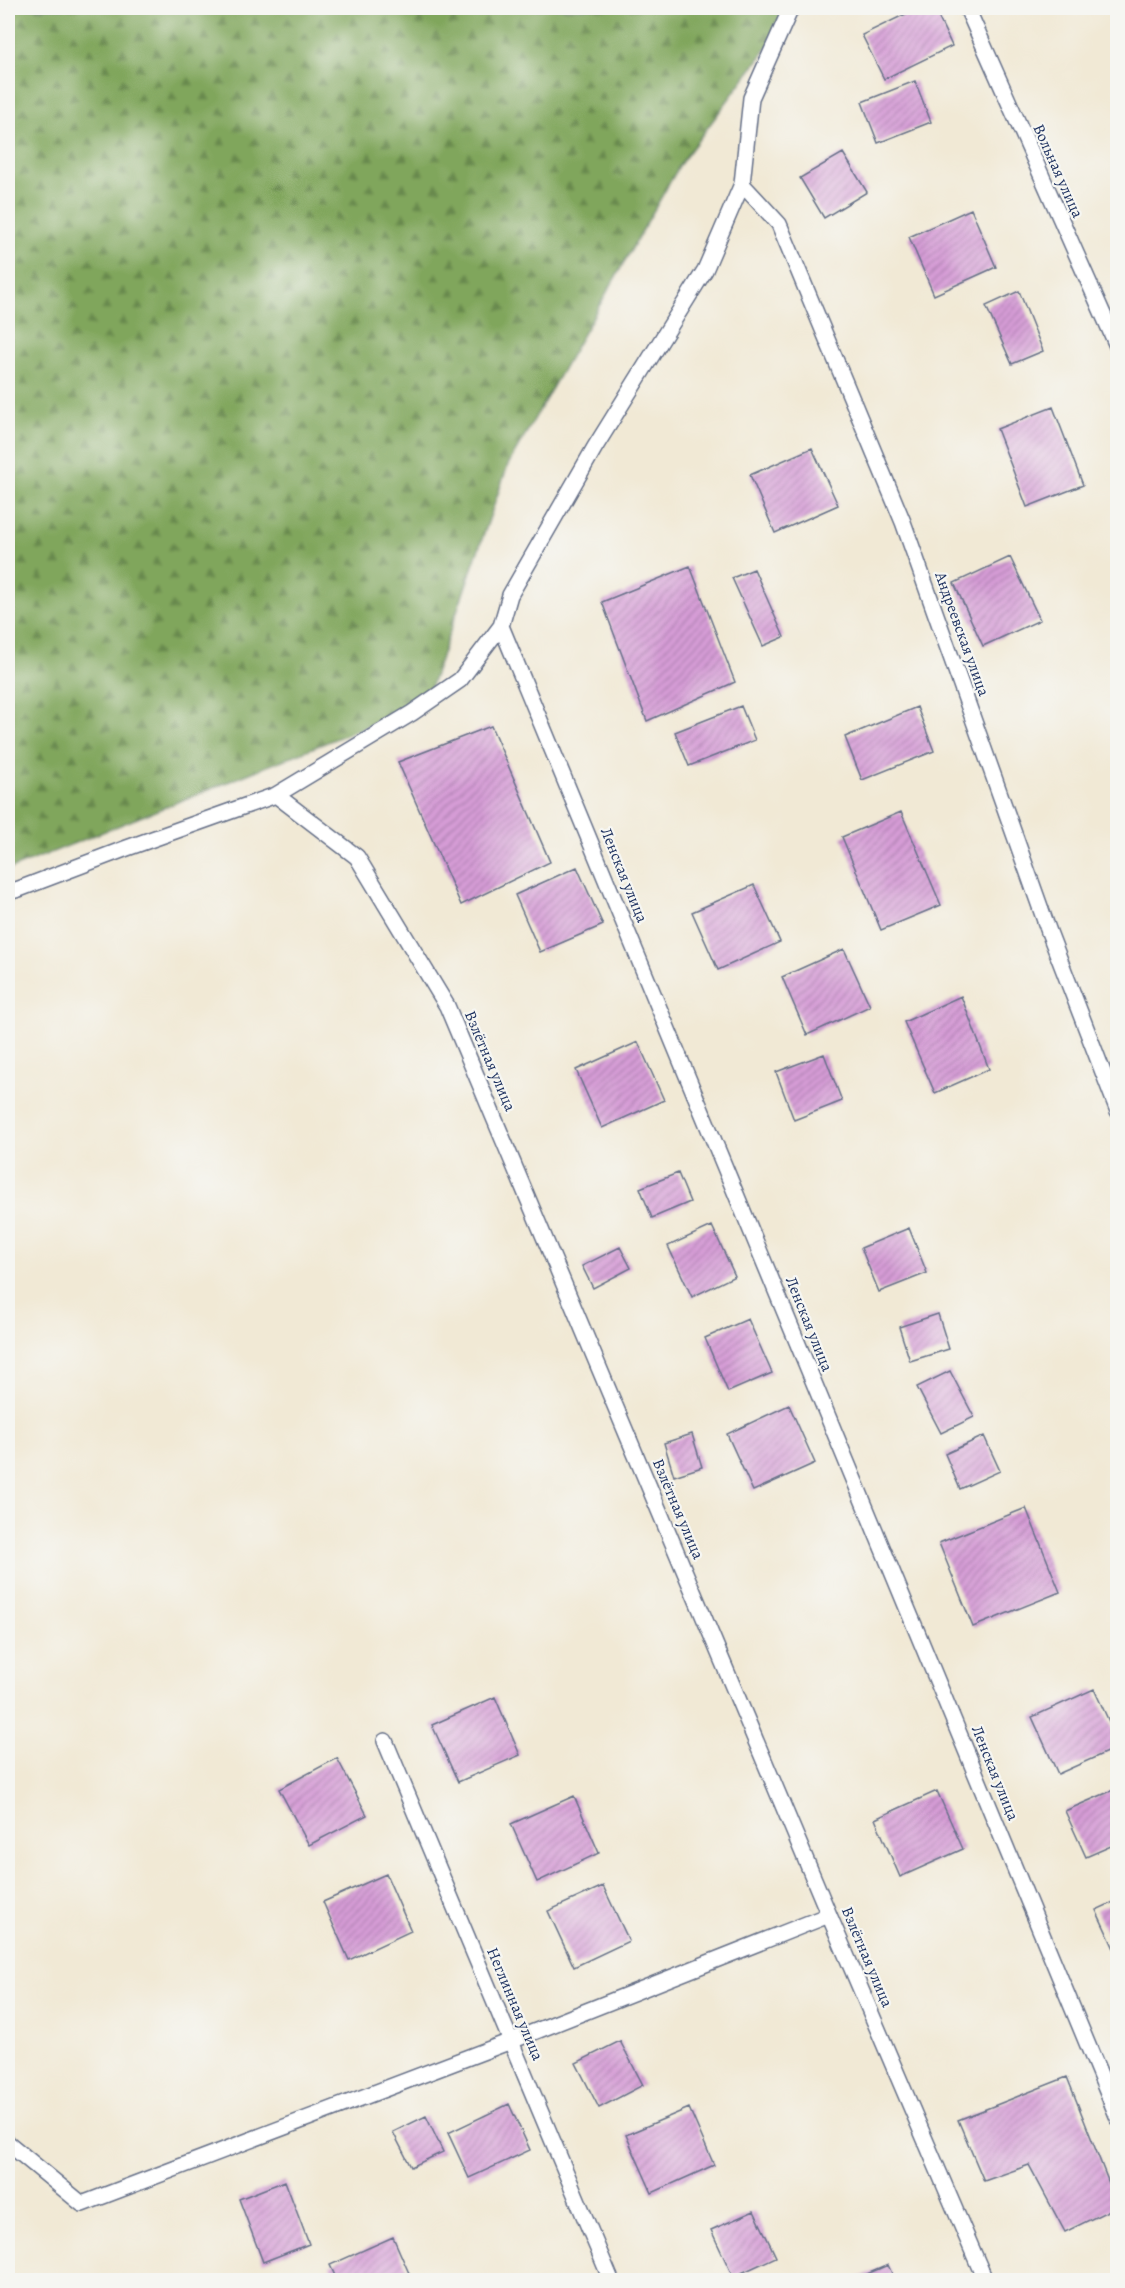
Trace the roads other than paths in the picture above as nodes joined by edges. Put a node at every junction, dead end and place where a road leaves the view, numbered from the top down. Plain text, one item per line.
1 (791, 8) edge
2 (967, 8) edge
3 (742, 184) junction
4 (1118, 348) edge
5 (501, 626) junction
6 (276, 795) junction
7 (8, 892) edge
8 (1118, 1111) edge
9 (385, 1741) dead end
10 (830, 1916) junction
11 (511, 2041) junction
12 (1118, 2118) edge
13 (8, 2143) edge
14 (611, 2280) edge
15 (986, 2280) edge

1 - 3 lane
2 - 4 lane, Вольная улица
3 - 5 lane
3 - 8 lane, Андреевская улица
5 - 6 lane
5 - 12 lane, Ленская улица
6 - 7 lane
6 - 10 lane, Взлётная улица
9 - 11 lane, Неглинная улица
10 - 11 lane
10 - 15 lane, Взлётная улица
11 - 13 lane
11 - 14 lane, Неглинная улица

